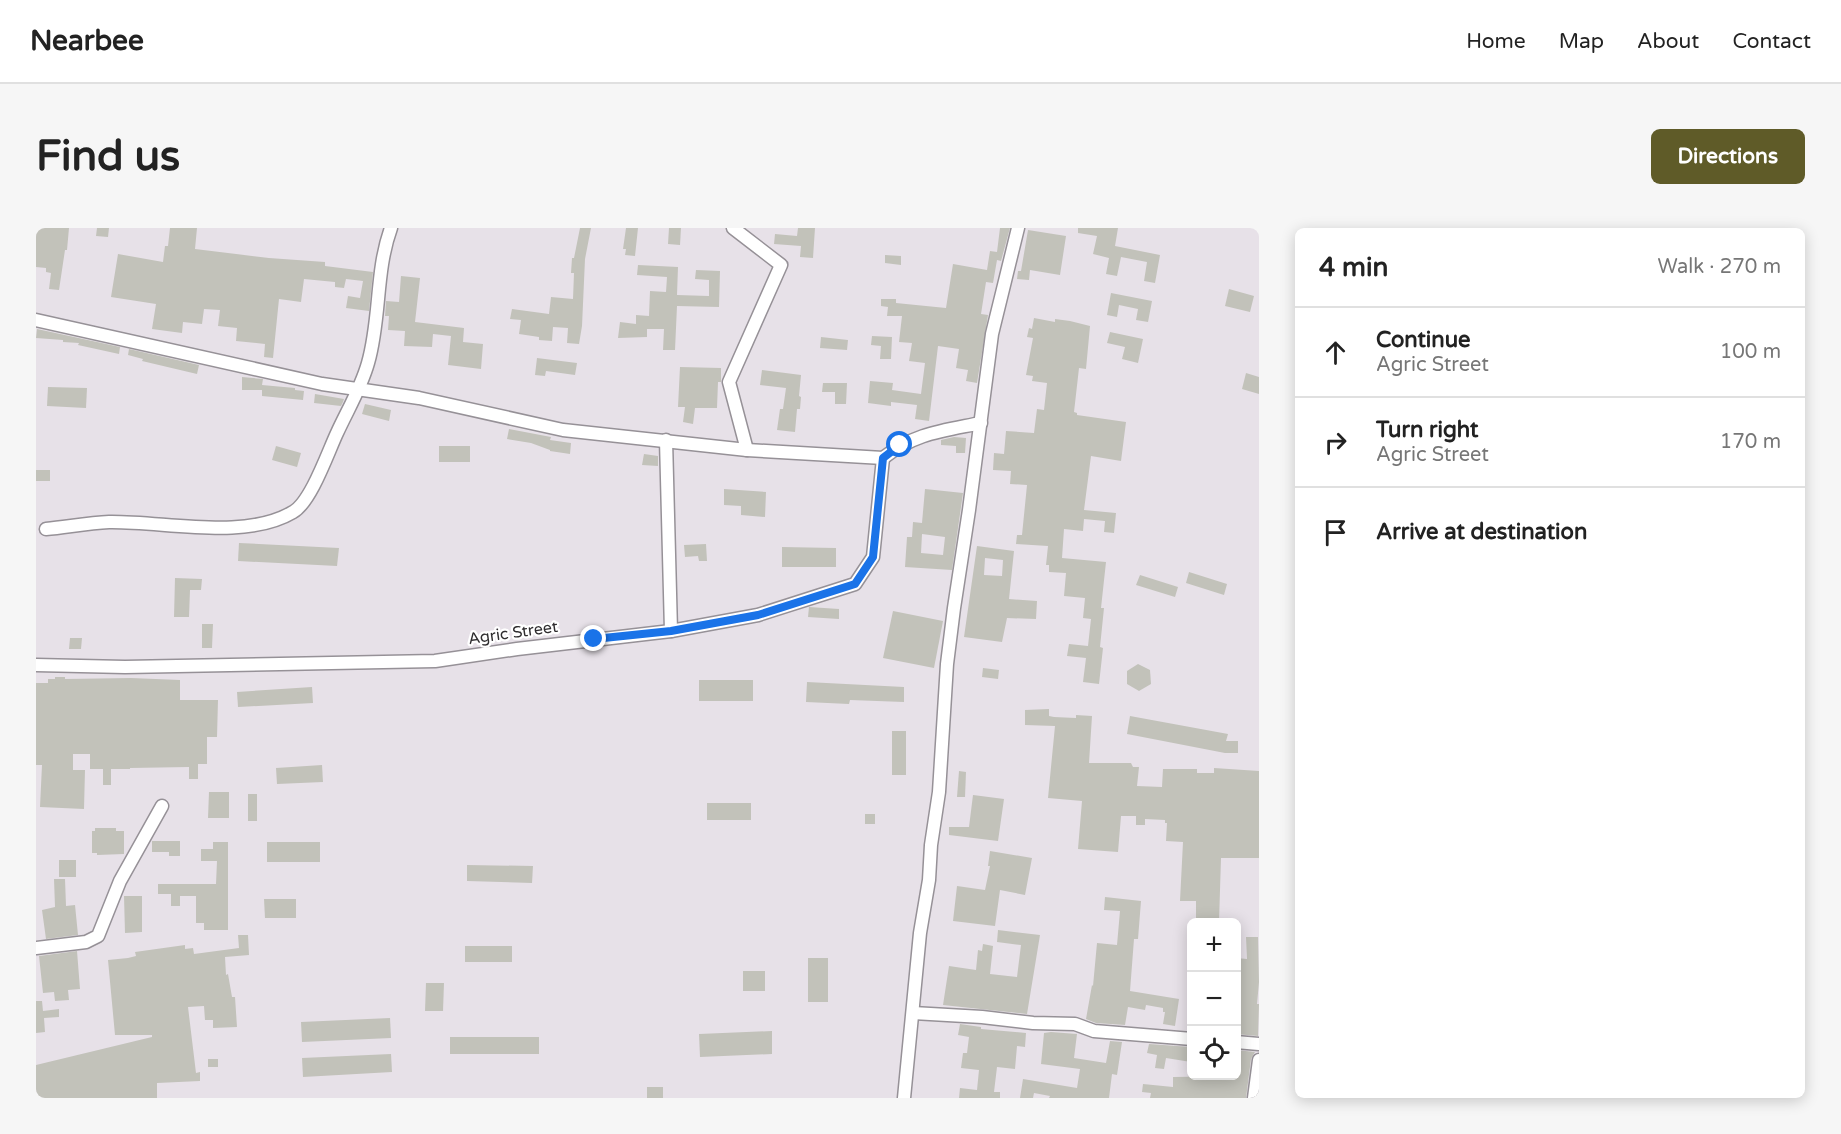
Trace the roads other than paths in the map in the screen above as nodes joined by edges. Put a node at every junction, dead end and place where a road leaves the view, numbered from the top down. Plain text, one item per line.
1 (391, 228) edge
2 (734, 228) edge
3 (1018, 228) edge
4 (36, 320) edge
5 (359, 389) junction
6 (981, 423) junction
7 (666, 440) junction
8 (747, 450) junction
9 (883, 458) junction
10 (46, 529) dead end
11 (671, 631) junction
12 (36, 665) edge
13 (162, 806) dead end
14 (36, 948) edge
15 (913, 1013) junction
16 (1187, 1040) edge
17 (1241, 1042) edge
18 (1259, 1044) edge
19 (1259, 1060) edge
20 (904, 1098) edge
21 (1254, 1098) edge

1 - 5 street
2 - 8 street
3 - 6 street
4 - 5 street
5 - 7 street
5 - 10 street
6 - 9 street
6 - 15 street
7 - 8 street
7 - 11 street
8 - 9 street
9 - 11 street, Agric Street
11 - 12 street, Agric Street
13 - 14 street
15 - 16 street
15 - 20 street
17 - 18 street
19 - 21 street

